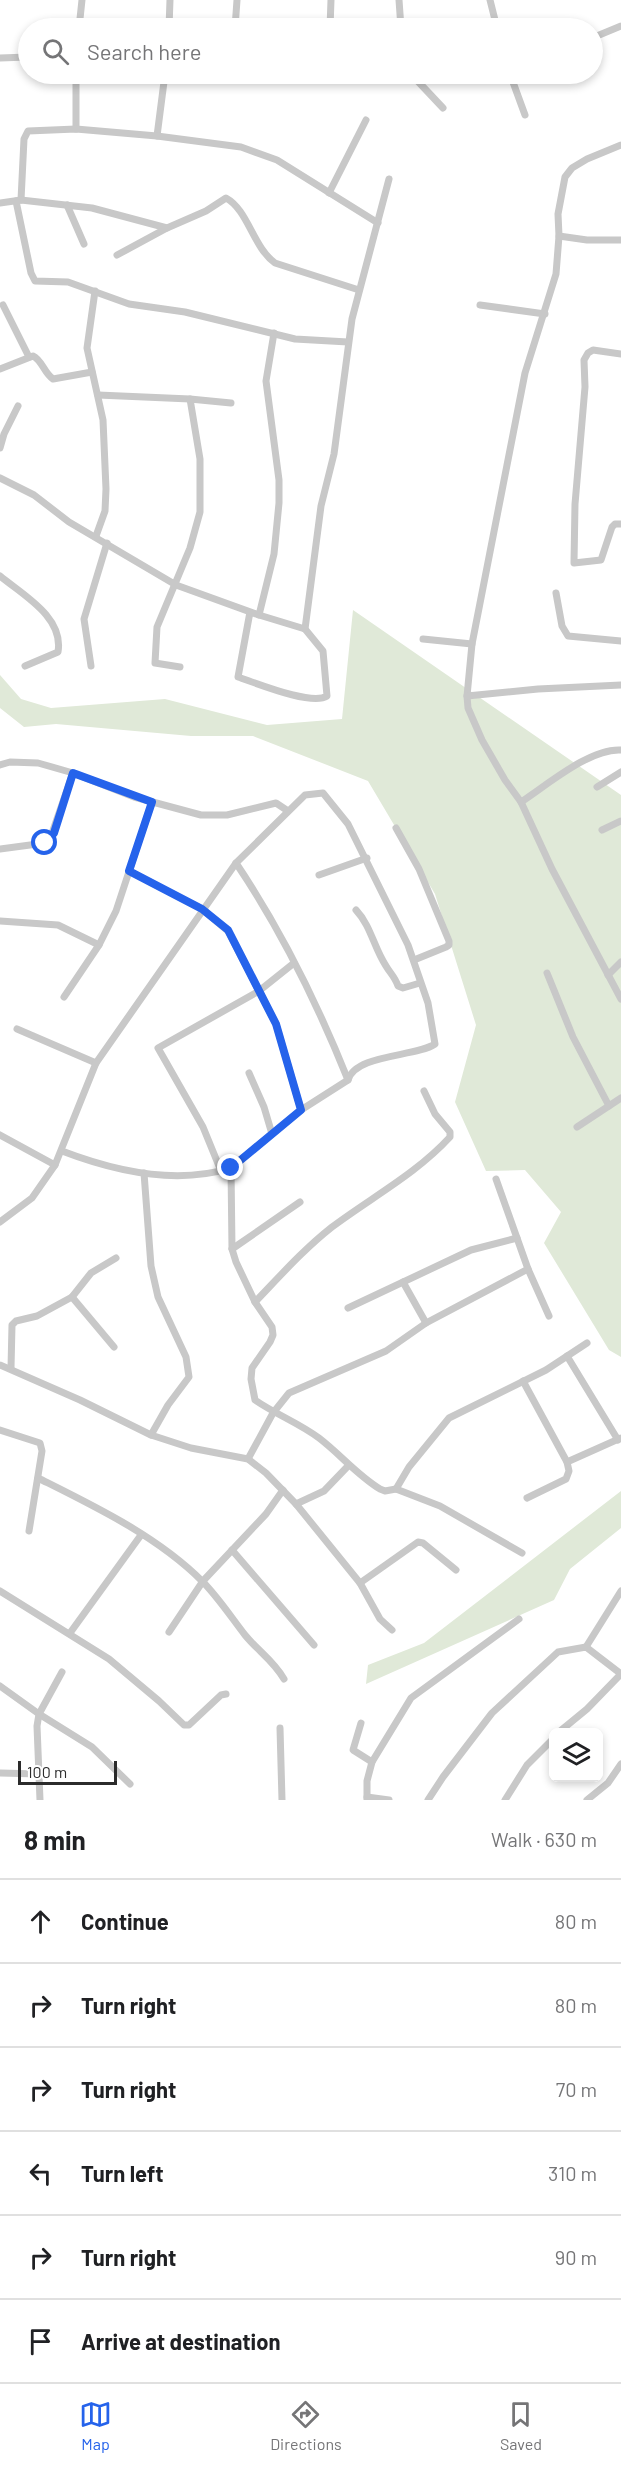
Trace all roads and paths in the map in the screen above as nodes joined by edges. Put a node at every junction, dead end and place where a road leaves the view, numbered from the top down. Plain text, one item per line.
1 (81, 0) edge
2 (170, 0) edge
3 (237, 0) edge
4 (331, 0) edge
5 (399, 0) edge
6 (490, 0) edge
7 (80, 18) edge
8 (169, 18) edge
9 (236, 18) edge
10 (330, 18) edge
11 (400, 18) edge
12 (494, 18) edge
13 (621, 26) edge
14 (603, 33) edge
15 (18, 57) edge
16 (0, 58) edge
17 (76, 84) edge
18 (164, 84) edge
19 (420, 84) edge
20 (514, 84) edge
21 (443, 108) dead end
22 (525, 115) dead end
23 (366, 120) dead end
24 (76, 129) junction
25 (157, 136) junction
26 (621, 145) edge
27 (389, 179) dead end
28 (328, 193) junction
29 (19, 201) junction
30 (0, 203) edge
31 (67, 205) junction
32 (378, 223) junction
33 (167, 228) junction
34 (559, 236) junction
35 (621, 240) edge
36 (84, 244) dead end
37 (117, 255) dead end
38 (359, 290) junction
39 (95, 291) junction
40 (3, 305) dead end
41 (480, 305) dead end
42 (545, 314) junction
43 (274, 333) junction
44 (348, 342) junction
45 (621, 354) edge
46 (29, 357) junction
47 (0, 369) edge
48 (92, 372) junction
49 (98, 395) junction
50 (190, 399) junction
51 (231, 403) dead end
52 (18, 406) dead end
53 (0, 448) edge
54 (0, 478) edge
55 (621, 524) edge
56 (96, 536) junction
57 (107, 543) junction
58 (0, 576) edge
59 (176, 585) junction
60 (556, 592) dead end
61 (250, 612) junction
62 (259, 615) junction
63 (305, 628) junction
64 (423, 639) dead end
65 (621, 641) edge
66 (472, 644) junction
67 (25, 666) dead end
68 (91, 666) dead end
69 (180, 667) dead end
70 (621, 685) edge
71 (467, 696) junction
72 (621, 750) edge
73 (0, 765) edge
74 (621, 772) edge
75 (73, 773) junction
76 (597, 787) dead end
77 (152, 802) junction
78 (521, 802) junction
79 (288, 811) junction
80 (621, 821) edge
81 (396, 828) dead end
82 (602, 830) dead end
83 (0, 849) edge
84 (367, 858) junction
85 (237, 863) junction
86 (129, 871) junction
87 (319, 875) dead end
88 (202, 909) junction
89 (356, 910) dead end
90 (0, 921) edge
91 (99, 945) junction
92 (414, 960) junction
93 (621, 962) edge
94 (294, 963) junction
95 (547, 973) dead end
96 (608, 975) junction
97 (420, 983) junction
98 (259, 991) junction
99 (64, 997) dead end
100 (621, 999) edge
101 (17, 1029) dead end
102 (96, 1063) junction
103 (249, 1073) dead end
104 (348, 1080) junction
105 (424, 1091) dead end
106 (621, 1098) edge
107 (609, 1106) junction
108 (301, 1110) junction
109 (577, 1127) dead end
110 (272, 1134) junction
111 (0, 1135) edge
112 (62, 1151) junction
113 (55, 1164) junction
114 (231, 1168) junction
115 (221, 1171) junction
116 (144, 1173) junction
117 (496, 1179) dead end
118 (300, 1202) dead end
119 (0, 1222) edge
120 (517, 1238) junction
121 (232, 1249) junction
122 (116, 1258) dead end
123 (528, 1269) junction
124 (403, 1282) junction
125 (72, 1297) junction
126 (255, 1302) junction
127 (348, 1308) dead end
128 (549, 1316) dead end
129 (426, 1323) junction
130 (587, 1343) dead end
131 (114, 1347) dead end
132 (567, 1356) junction
133 (0, 1365) edge
134 (11, 1368) junction
135 (523, 1382) junction
136 (273, 1413) junction
137 (0, 1430) edge
138 (152, 1435) junction
139 (620, 1439) edge
140 (248, 1459) junction
141 (567, 1462) junction
142 (348, 1466) junction
143 (38, 1478) junction
144 (396, 1489) junction
145 (283, 1490) junction
146 (527, 1498) dead end
147 (296, 1504) junction
148 (29, 1531) dead end
149 (141, 1534) junction
150 (232, 1550) junction
151 (522, 1553) dead end
152 (456, 1570) dead end
153 (203, 1581) junction
154 (360, 1583) junction
155 (0, 1591) edge
156 (621, 1591) edge
157 (519, 1619) dead end
158 (392, 1630) dead end
159 (169, 1632) dead end
160 (70, 1633) junction
161 (314, 1645) dead end
162 (586, 1647) junction
163 (62, 1672) dead end
164 (284, 1679) dead end
165 (0, 1686) edge
166 (226, 1694) dead end
167 (39, 1714) junction
168 (361, 1723) dead end
169 (280, 1728) dead end
170 (564, 1728) edge
171 (549, 1743) edge
172 (372, 1762) junction
173 (621, 1764) edge
174 (0, 1773) edge
175 (39, 1774) junction
176 (130, 1784) dead end
177 (367, 1798) edge
178 (40, 1800) edge
179 (282, 1800) edge
180 (389, 1800) edge
181 (429, 1800) edge
182 (505, 1800) edge
183 (587, 1800) edge

1 - 7 street
2 - 8 street
3 - 9 street
4 - 10 street
5 - 11 street
6 - 12 street
13 - 14 street
15 - 16 street
17 - 24 street
18 - 25 street
19 - 21 street
20 - 22 street
23 - 28 street
24 - 25 street
24 - 29 street
25 - 28 street
26 - 34 street
27 - 32 street
28 - 32 street
29 - 30 street
29 - 31 street
29 - 39 street
31 - 33 street
31 - 36 street
32 - 38 street
33 - 37 street
33 - 38 street
34 - 35 street
34 - 42 street
38 - 44 street
39 - 43 street
39 - 48 street
40 - 46 street
41 - 42 street
42 - 66 street
43 - 44 street
43 - 62 street
44 - 63 street
45 - 55 street
46 - 47 street
46 - 48 street
48 - 49 street
49 - 50 street
49 - 56 street
50 - 51 street
50 - 59 street
52 - 53 street
54 - 56 street
56 - 57 street
57 - 59 street
57 - 68 street
58 - 67 street
59 - 61 street
59 - 69 street
60 - 65 street
61 - 62 street
61 - 63 street
62 - 63 street
64 - 66 street
66 - 71 street
70 - 71 street
71 - 78 street
72 - 78 street
73 - 75 street
74 - 76 street
75 - 77 street
75 - 83 street
77 - 79 street
77 - 86 street
78 - 96 street
79 - 84 street
79 - 85 street
80 - 82 street
81 - 92 street
84 - 87 street
84 - 92 street
85 - 88 street
85 - 94 street
86 - 88 street
86 - 91 street
88 - 98 street
88 - 102 street
89 - 97 street
90 - 91 street
91 - 99 street
92 - 97 street
93 - 96 street
94 - 98 street
94 - 104 street
95 - 107 street
96 - 100 street
97 - 104 street
98 - 108 street
98 - 115 street
101 - 102 street
102 - 112 street
103 - 110 street
104 - 108 street
105 - 126 street
106 - 107 street
107 - 109 street
108 - 110 street
110 - 114 street
111 - 113 street
112 - 113 street
112 - 116 street
113 - 119 street
114 - 115 street
114 - 121 street
115 - 116 street
116 - 138 street
117 - 120 street
118 - 121 street
120 - 123 street
120 - 124 street
121 - 126 street
122 - 125 street
123 - 128 street
123 - 129 street
124 - 127 street
124 - 129 street
125 - 131 street
125 - 134 street
126 - 136 street
129 - 136 street
130 - 132 street
132 - 135 street
132 - 139 street
133 - 134 street
134 - 138 street
135 - 141 street
135 - 144 street
136 - 140 street
136 - 142 street
137 - 143 street
138 - 140 street
139 - 141 street
140 - 145 street
141 - 146 street
142 - 144 street
142 - 147 street
143 - 148 street
143 - 149 street
144 - 151 street
145 - 147 street
145 - 150 street
147 - 154 street
149 - 153 street
149 - 160 street
150 - 153 street
150 - 161 street
152 - 154 street
153 - 159 street
153 - 164 street
154 - 158 street
155 - 160 street
156 - 162 street
157 - 172 street
160 - 166 street
162 - 170 street
162 - 181 street
163 - 167 street
165 - 167 street
167 - 175 street
167 - 176 street
168 - 172 street
169 - 179 street
171 - 182 street
172 - 177 street
173 - 183 street
174 - 175 street
175 - 178 street
177 - 180 street

